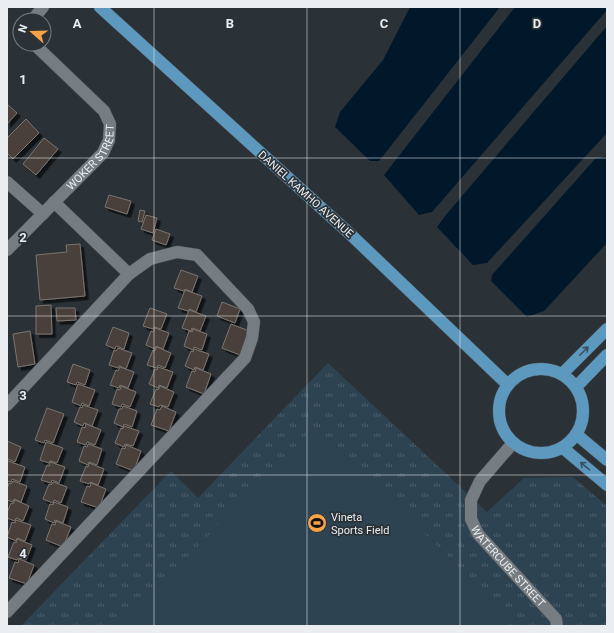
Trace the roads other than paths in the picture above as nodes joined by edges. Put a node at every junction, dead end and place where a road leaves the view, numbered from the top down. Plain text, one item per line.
1 (100, 7) edge
2 (42, 52) edge
3 (7, 182) edge
4 (54, 202) junction
5 (43, 214) junction
6 (7, 250) edge
7 (129, 274) junction
8 (607, 329) edge
9 (607, 355) edge
10 (562, 374) junction
11 (508, 385) junction
12 (576, 387) junction
13 (7, 405) edge
14 (576, 434) junction
15 (513, 444) junction
16 (563, 448) junction
17 (607, 460) edge
18 (607, 484) edge
19 (7, 612) edge
20 (557, 626) edge

1 - 11 main road, DANIEL KAMHO AVENUE
2 - 4 street, WOKER STREET
3 - 5 street
4 - 5 street, WOKER STREET
4 - 7 street
5 - 6 street, WOKER STREET
7 - 13 street
7 - 19 street
10 -> 8 main road
9 - 12 main road
10 - 11 main road
10 - 12 main road
11 - 15 main road
12 - 14 main road
14 - 16 main road
14 - 17 main road
15 - 16 main road
15 - 20 street, WATERCUBE STREET
18 -> 16 main road

